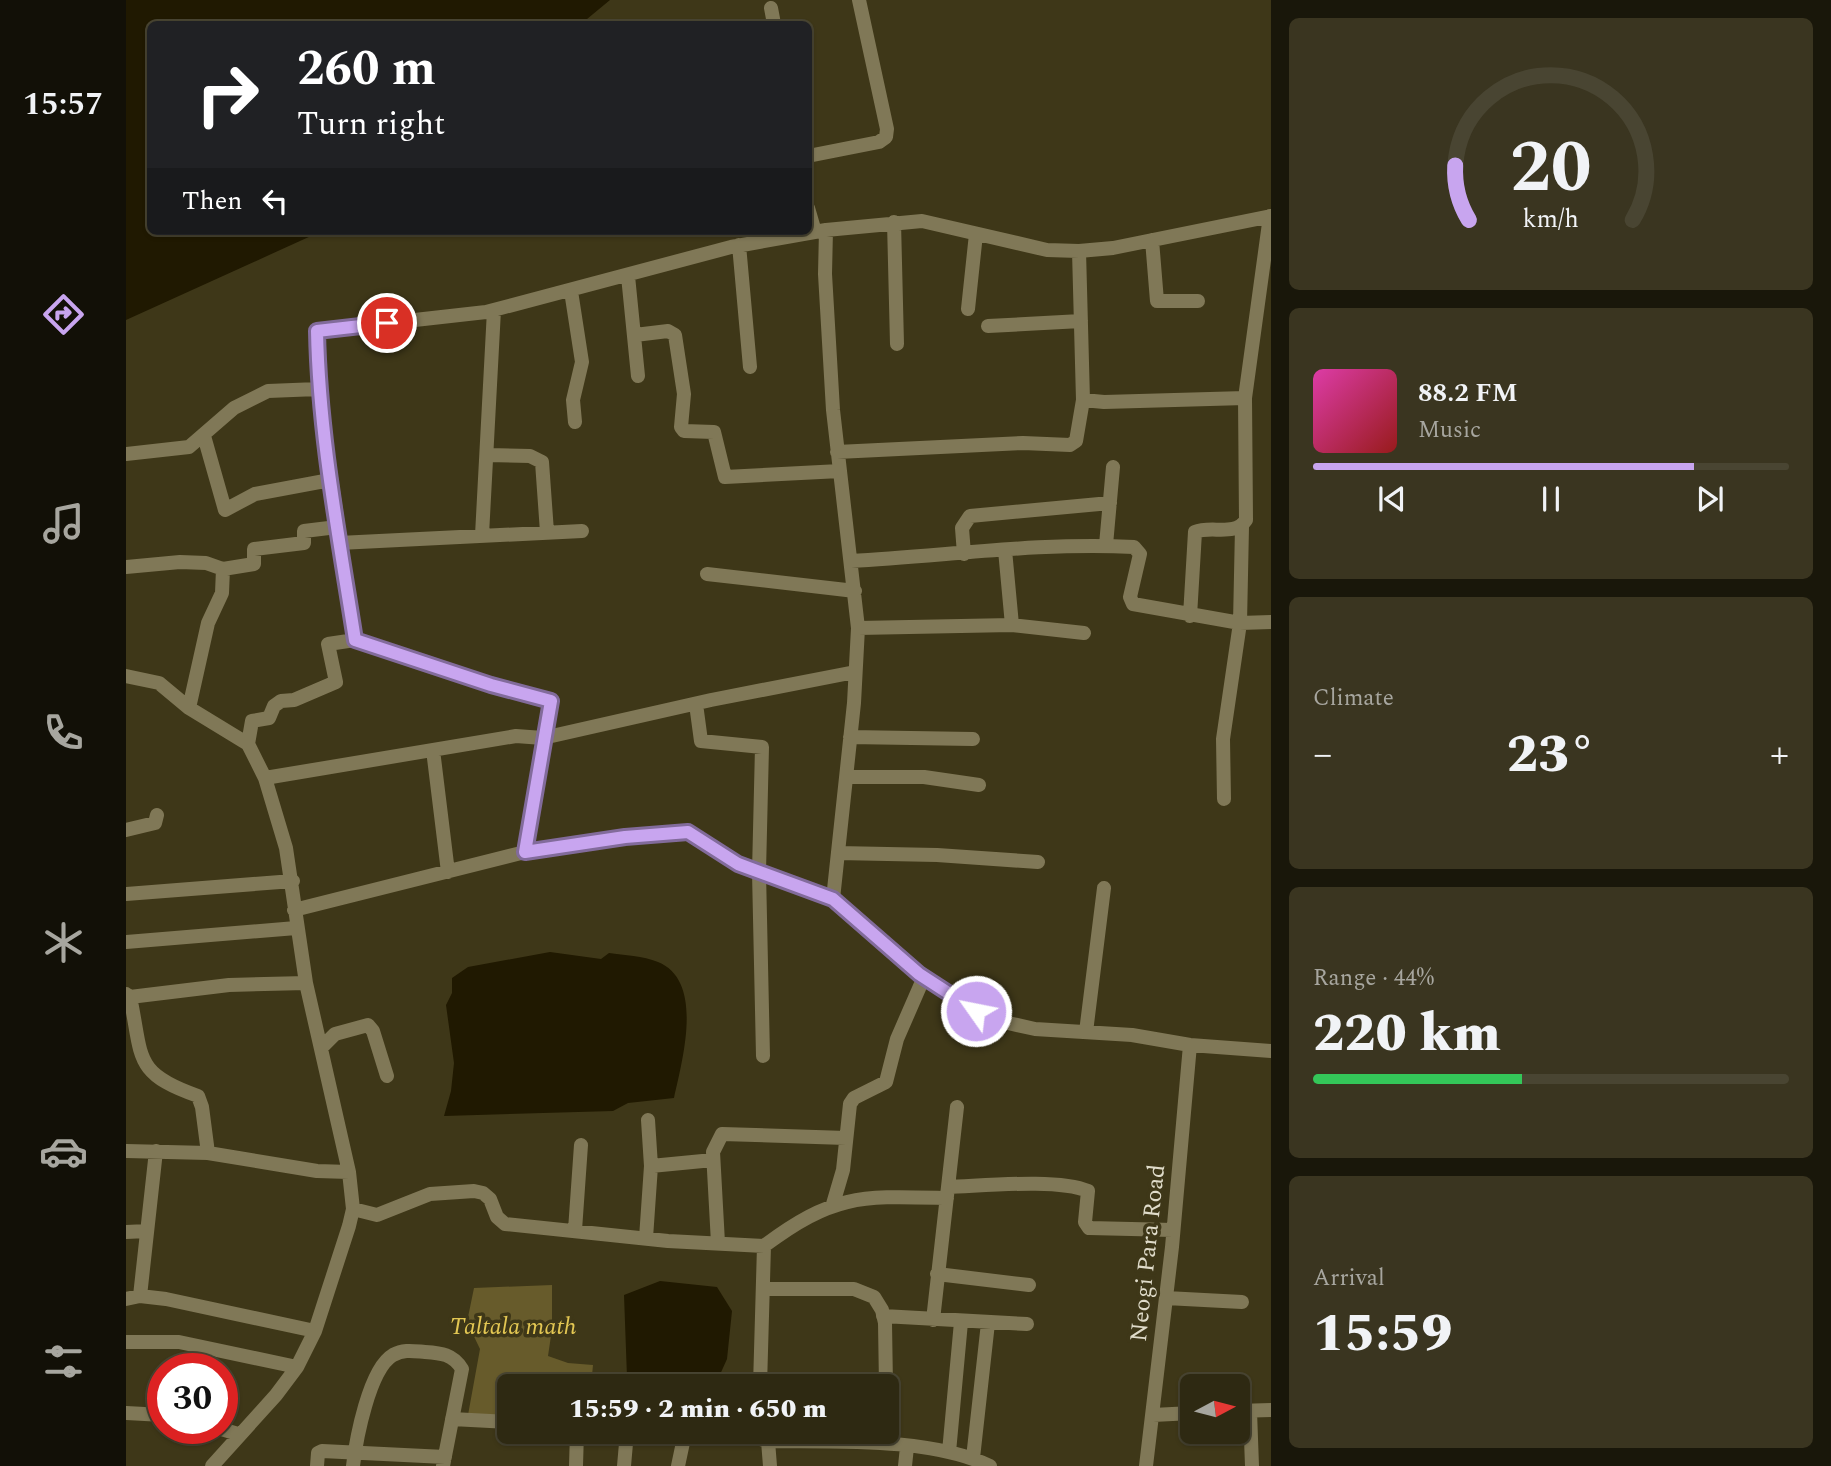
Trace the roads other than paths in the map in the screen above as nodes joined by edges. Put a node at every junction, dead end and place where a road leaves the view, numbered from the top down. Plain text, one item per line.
1 (859, 0) edge
2 (771, 8) dead end
3 (773, 21) edge
4 (812, 155) edge
5 (812, 215) edge
6 (1271, 216) edge
7 (894, 222) junction
8 (821, 231) junction
9 (812, 233) edge
10 (976, 234) junction
11 (798, 235) edge
12 (1152, 240) junction
13 (739, 245) junction
14 (1080, 251) junction
15 (628, 276) junction
16 (571, 291) junction
17 (1198, 301) dead end
18 (968, 309) dead end
19 (494, 310) junction
20 (1081, 321) junction
21 (989, 326) dead end
22 (635, 335) junction
23 (897, 344) dead end
24 (750, 367) dead end
25 (638, 376) dead end
26 (318, 389) junction
27 (1245, 398) junction
28 (1083, 400) junction
29 (575, 422) dead end
30 (204, 436) junction
31 (837, 452) junction
32 (126, 454) edge
33 (488, 455) junction
34 (1113, 467) dead end
35 (840, 471) junction
36 (330, 480) junction
37 (1110, 503) junction
38 (337, 527) junction
39 (1242, 527) junction
40 (582, 531) dead end
41 (547, 532) junction
42 (482, 535) junction
43 (340, 543) junction
44 (1106, 545) junction
45 (1005, 550) junction
46 (964, 554) junction
47 (851, 561) junction
48 (126, 567) edge
49 (223, 569) junction
50 (707, 574) dead end
51 (855, 591) junction
52 (1190, 616) junction
53 (1271, 622) edge
54 (1240, 623) junction
55 (1012, 625) junction
56 (858, 628) junction
57 (1084, 634) dead end
58 (355, 640) junction
59 (855, 671) junction
60 (126, 676) edge
61 (696, 704) junction
62 (189, 708) junction
63 (850, 737) junction
64 (543, 738) junction
65 (973, 739) dead end
66 (248, 744) junction
67 (433, 750) junction
68 (846, 777) junction
69 (265, 778) junction
70 (979, 785) dead end
71 (1224, 799) dead end
72 (157, 815) dead end
73 (126, 831) edge
74 (525, 852) junction
75 (838, 853) junction
76 (1038, 862) dead end
77 (448, 872) junction
78 (759, 872) junction
79 (293, 881) junction
80 (1104, 888) dead end
81 (126, 894) edge
82 (833, 899) junction
83 (294, 910) junction
84 (296, 928) junction
85 (126, 942) edge
86 (924, 978) junction
87 (306, 983) junction
88 (128, 996) edge
89 (1086, 1032) junction
90 (1190, 1045) junction
91 (321, 1048) junction
92 (1271, 1051) edge
93 (764, 1056) dead end
94 (387, 1076) dead end
95 (957, 1107) dead end
96 (648, 1120) dead end
97 (846, 1138) junction
98 (581, 1146) dead end
99 (126, 1151) edge
100 (156, 1151) junction
101 (208, 1153) junction
102 (713, 1160) junction
103 (651, 1166) junction
104 (349, 1172) junction
105 (947, 1192) junction
106 (832, 1204) junction
107 (353, 1209) junction
108 (575, 1230) junction
109 (1173, 1230) junction
110 (147, 1231) junction
111 (126, 1232) edge
112 (646, 1238) junction
113 (719, 1243) junction
114 (764, 1245) junction
115 (937, 1274) junction
116 (1029, 1285) dead end
117 (763, 1289) junction
118 (133, 1298) edge
119 (1166, 1298) junction
120 (1242, 1302) dead end
121 (883, 1316) junction
122 (933, 1320) junction
123 (961, 1322) junction
124 (988, 1323) junction
125 (1027, 1324) dead end
126 (316, 1331) junction
127 (126, 1342) edge
128 (297, 1367) junction
129 (760, 1374) edge
130 (885, 1374) edge
131 (1271, 1410) edge
132 (1250, 1411) edge
133 (126, 1413) edge
134 (147, 1414) edge
135 (1180, 1414) edge
136 (1153, 1415) junction
137 (452, 1419) junction
138 (497, 1421) edge
139 (238, 1434) edge
140 (899, 1443) edge
141 (230, 1444) edge
142 (577, 1444) edge
143 (626, 1444) edge
144 (683, 1444) edge
145 (764, 1444) edge
146 (1249, 1444) edge
147 (907, 1447) junction
148 (949, 1452) junction
149 (354, 1458) edge
150 (973, 1458) junction
151 (444, 1462) edge
152 (212, 1466) edge
153 (317, 1466) edge
154 (576, 1466) edge
155 (624, 1466) edge
156 (678, 1466) edge
157 (770, 1466) edge
158 (905, 1466) edge
159 (990, 1466) edge
160 (1146, 1466) edge
161 (1252, 1466) edge

1 - 4 street
2 - 3 street
5 - 8 street
6 - 12 street
6 - 27 street
7 - 8 street
7 - 10 street
7 - 23 street
8 - 9 street
8 - 31 street
10 - 14 street
10 - 18 street
11 - 13 street
12 - 14 street
12 - 17 street
13 - 15 street
13 - 24 street
14 - 20 street
15 - 16 street
15 - 22 street
16 - 19 street
16 - 29 street
19 - 26 street
19 - 33 street
20 - 21 street
20 - 28 street
22 - 25 street
22 - 35 street
26 - 30 street
26 - 36 street
27 - 28 street
27 - 39 street
28 - 31 street
30 - 32 street
30 - 36 street
31 - 35 street
33 - 41 street
33 - 42 street
34 - 37 street
35 - 47 street
36 - 38 street
37 - 44 street
37 - 46 street
38 - 43 street
38 - 49 street
39 - 52 street
39 - 54 street
40 - 41 street
41 - 42 street
42 - 43 street
43 - 58 street
44 - 45 street
44 - 52 street
45 - 46 street
45 - 55 street
46 - 47 street
47 - 51 street
48 - 49 street
49 - 62 street
50 - 51 street
51 - 56 street
52 - 54 street
53 - 54 street
54 - 71 street
55 - 56 street
55 - 57 street
56 - 59 street
58 - 64 street
58 - 66 street
59 - 61 street
59 - 63 street
60 - 62 street
61 - 64 street
61 - 78 street
62 - 66 street
63 - 65 street
63 - 68 street
64 - 67 street
64 - 74 street
66 - 69 street
67 - 69 street
67 - 77 street
68 - 70 street
68 - 75 street
69 - 79 street
72 - 73 street
74 - 77 street
74 - 78 street
75 - 76 street
75 - 82 street
77 - 83 street
78 - 82 street
78 - 93 street
79 - 81 street
79 - 83 street
80 - 89 street
82 - 86 street
83 - 84 street
84 - 85 street
84 - 87 street
86 - 89 street
86 - 97 street
87 - 88 street
87 - 91 street
88 - 101 street
89 - 90 street
90 - 92 street
90 - 109 street, Neogi Para Road
91 - 94 street
91 - 104 street
95 - 105 street
96 - 103 street
97 - 102 street
97 - 106 street
98 - 108 street
99 - 100 street
100 - 101 street
100 - 110 street
101 - 104 street
102 - 103 street
102 - 113 street
103 - 112 street
104 - 107 street
105 - 106 street
105 - 109 street
105 - 115 street
106 - 114 street
107 - 108 street
107 - 126 street
108 - 112 street
109 - 119 street, Neogi Para Road
110 - 111 street
110 - 118 street
112 - 113 street
113 - 114 street
114 - 117 street
115 - 116 street
115 - 122 street
117 - 121 street
117 - 129 street
118 - 126 street
119 - 120 street
119 - 136 street, Neogi Para Road
121 - 122 street
121 - 130 street
122 - 123 street
123 - 124 street
123 - 148 street
124 - 125 street
124 - 150 street
126 - 128 street
127 - 128 street
128 - 139 street
131 - 132 street
133 - 134 street
135 - 136 street
136 - 160 street, Neogi Para Road
137 - 138 street
137 - 149 street
137 - 151 street
140 - 147 street
141 - 152 street
142 - 154 street
143 - 155 street
144 - 156 street
145 - 157 street
146 - 161 street
147 - 148 street
147 - 158 street
148 - 150 street
149 - 151 street
149 - 153 street
150 - 159 street

